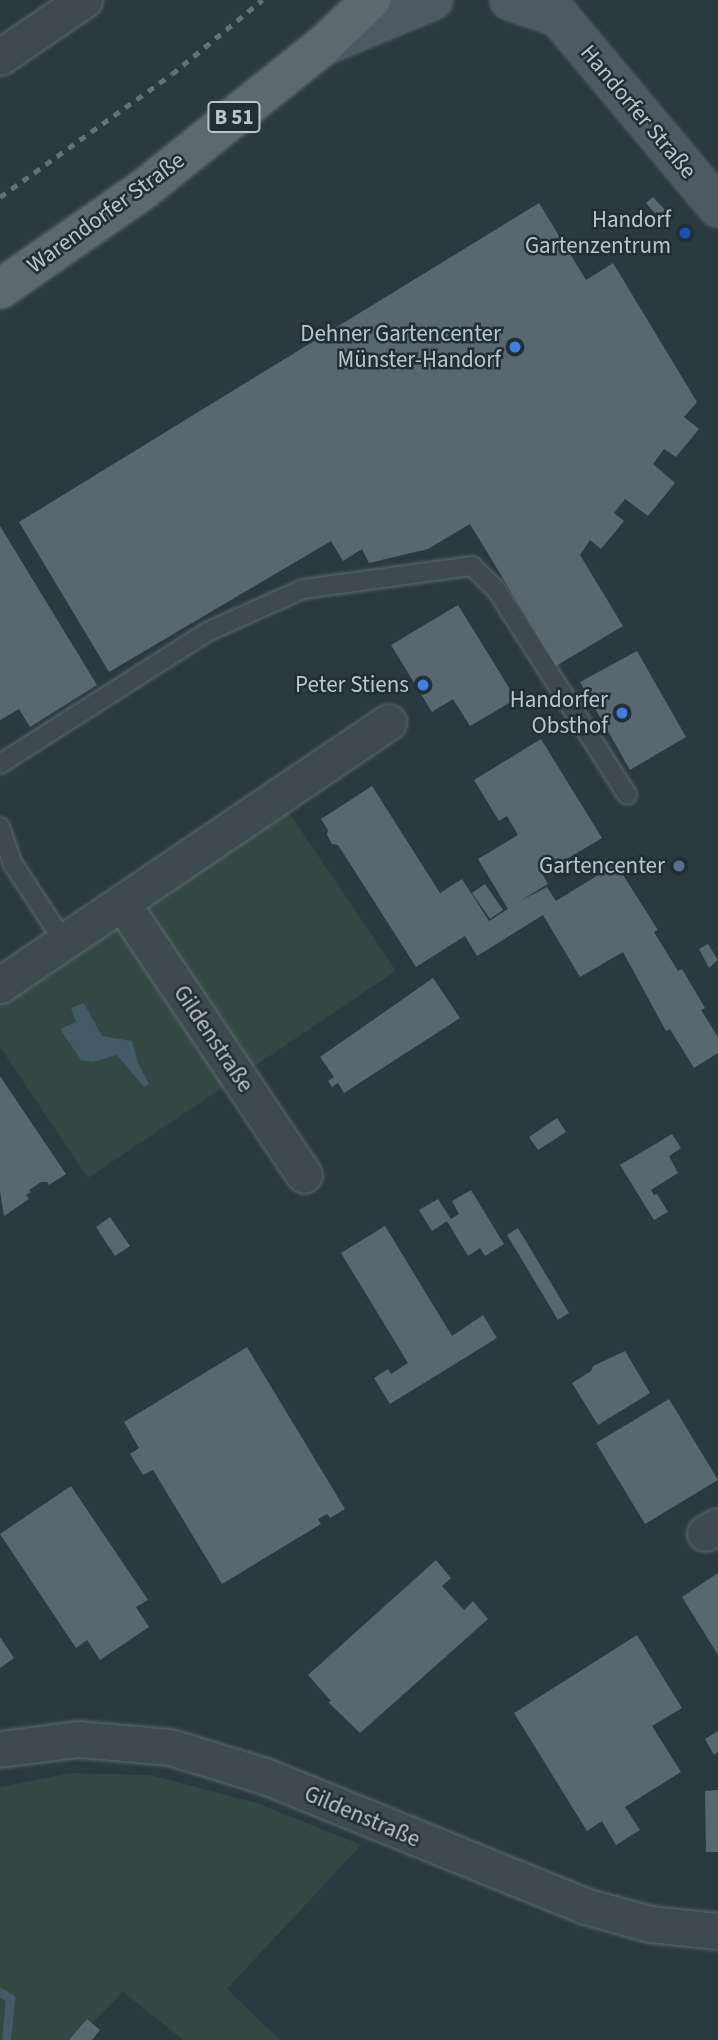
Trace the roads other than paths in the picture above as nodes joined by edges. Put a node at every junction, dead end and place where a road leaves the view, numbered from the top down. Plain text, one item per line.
1 (84, 0) edge
2 (371, 0) edge
3 (432, 0) edge
4 (510, 0) edge
5 (553, 5) edge
6 (324, 44) junction
7 (0, 57) edge
8 (718, 208) edge
9 (0, 289) edge
10 (388, 722) dead end
11 (0, 764) edge
12 (627, 795) dead end
13 (0, 827) edge
14 (122, 903) junction
15 (64, 942) junction
16 (0, 985) edge
17 (304, 1175) dead end
18 (0, 1749) edge
19 (718, 1931) edge

1 - 7 street
2 - 6 main road, Warendorfer Straße / B 51
3 - 6 street
4 - 5 street, Handorfer Straße
5 - 8 street, Handorfer Straße
6 - 9 main road, Warendorfer Straße / B 51
10 - 14 street
11 - 12 lane
13 - 15 lane
14 - 15 street
14 - 17 street, Gildenstraße
15 - 16 street
18 - 19 street, Gildenstraße

